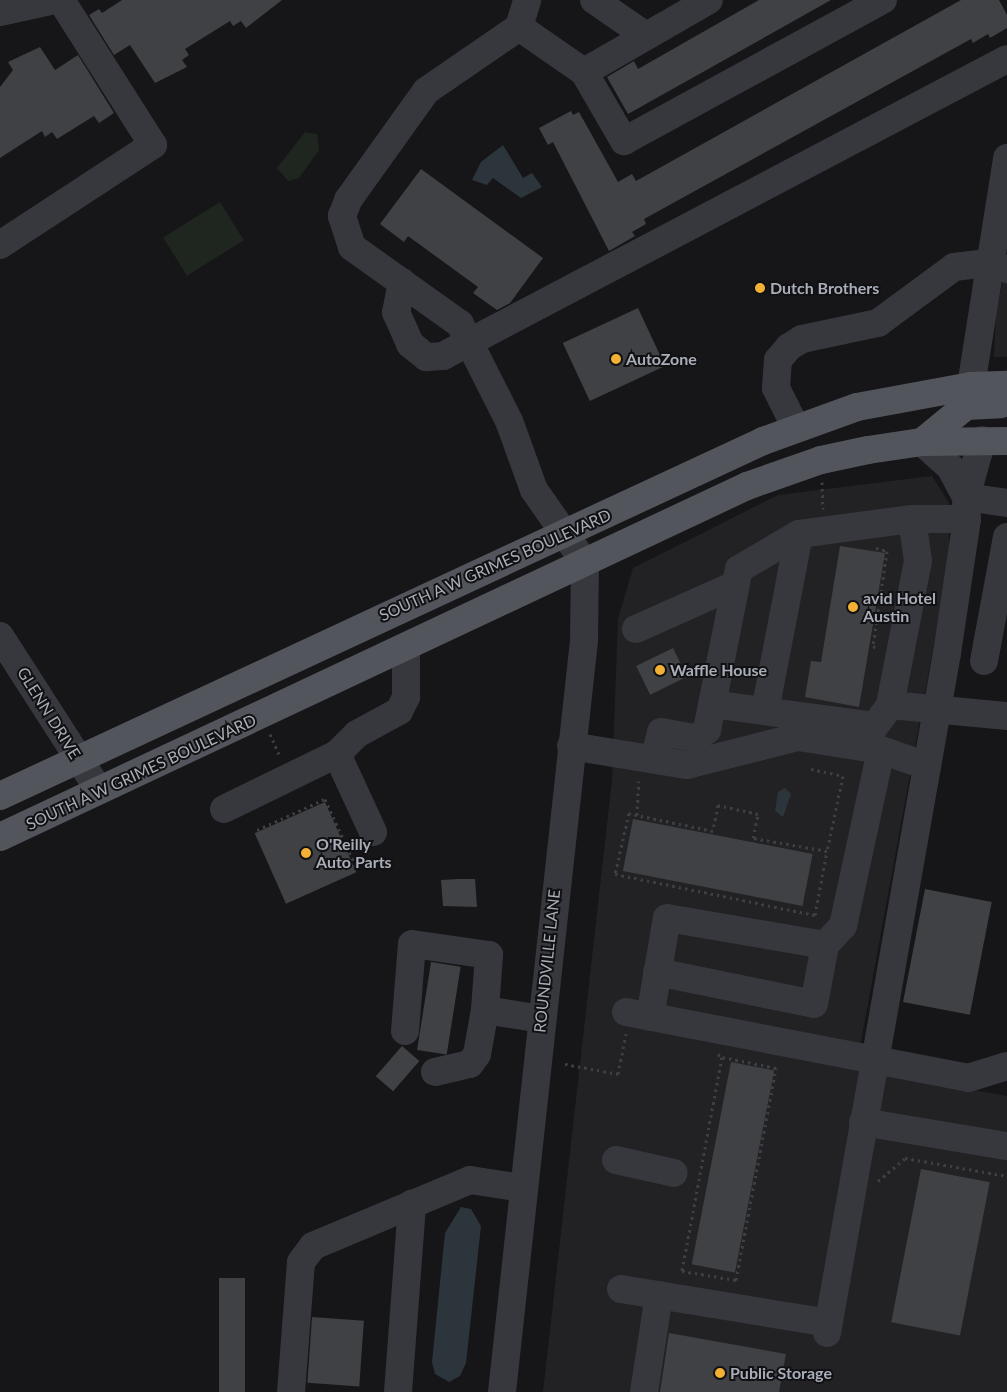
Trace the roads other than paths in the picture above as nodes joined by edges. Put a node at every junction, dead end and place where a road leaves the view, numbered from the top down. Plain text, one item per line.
1 (55, 0) edge
2 (61, 0) edge
3 (527, 0) edge
4 (594, 0) edge
5 (709, 0) edge
6 (884, 0) edge
7 (0, 12) edge
8 (519, 27) junction
9 (646, 36) junction
10 (1007, 59) edge
11 (584, 72) junction
12 (1007, 158) edge
13 (0, 245) edge
14 (998, 266) edge
15 (402, 282) junction
16 (470, 343) junction
17 (1007, 385) edge
18 (971, 386) junction
19 (1007, 404) edge
20 (796, 428) junction
21 (994, 440) edge
22 (922, 442) junction
23 (1007, 503) edge
24 (966, 508) junction
25 (912, 519) junction
26 (798, 534) junction
27 (566, 535) junction
28 (1007, 537) edge
29 (585, 563) junction
30 (735, 585) junction
31 (636, 629) dead end
32 (0, 636) edge
33 (406, 650) junction
34 (947, 653) junction
35 (996, 663) edge
36 (712, 704) junction
37 (890, 705) junction
38 (937, 706) junction
39 (765, 711) junction
40 (1007, 716) edge
41 (571, 746) junction
42 (881, 750) junction
43 (337, 754) junction
44 (78, 760) junction
45 (644, 766) junction
46 (927, 766) junction
47 (99, 790) junction
48 (0, 796) edge
49 (224, 809) dead end
50 (373, 832) dead end
51 (0, 837) edge
52 (825, 945) junction
53 (656, 972) junction
54 (484, 1010) junction
55 (541, 1019) junction
56 (405, 1031) dead end
57 (874, 1060) junction
58 (1007, 1066) edge
59 (435, 1072) dead end
60 (863, 1122) junction
61 (1007, 1146) edge
62 (616, 1160) dead end
63 (674, 1172) dead end
64 (522, 1188) junction
65 (412, 1204) junction
66 (621, 1289) dead end
67 (659, 1295) junction
68 (291, 1392) edge
69 (398, 1392) edge
70 (502, 1392) edge
71 (644, 1392) edge

1 - 7 street
2 - 13 street
3 - 8 street
4 - 9 street
5 - 9 street
6 - 11 street
8 - 11 street
8 - 15 street
9 - 11 street
10 - 16 street
12 - 14 street
14 - 18 street
14 - 20 street
15 - 16 street
15 - 16 street
16 - 27 street
17 - 18 main road, SOUTH A W GRIMES BOULEVARD
18 - 20 main road, SOUTH A W GRIMES BOULEVARD
19 - 22 main road
20 - 27 main road, SOUTH A W GRIMES BOULEVARD
21 - 22 main road, SOUTH A W GRIMES BOULEVARD
21 - 24 street
22 - 24 street
22 - 29 main road, SOUTH A W GRIMES BOULEVARD
23 - 24 street
24 - 25 street
24 - 34 street
25 - 26 street
25 - 37 street
26 - 30 street
26 - 39 street
27 - 29 street
27 - 44 main road, SOUTH A W GRIMES BOULEVARD
28 - 35 street
29 - 33 main road, SOUTH A W GRIMES BOULEVARD
29 - 41 street, ROUNDVILLE LANE
30 - 31 street
30 - 36 street
32 - 44 street, GLENN DRIVE
33 - 43 street
33 - 47 main road, SOUTH A W GRIMES BOULEVARD
34 - 35 street
34 - 38 street
36 - 39 street
36 - 45 street
37 - 38 street
37 - 39 street
38 - 40 street
38 - 46 street
41 - 45 street
41 - 55 street, ROUNDVILLE LANE
42 - 45 street
42 - 46 street
42 - 52 street
43 - 49 street
43 - 50 street
44 - 47 street, GLENN DRIVE
44 - 48 main road, SOUTH A W GRIMES BOULEVARD
46 - 57 street
47 - 51 main road, SOUTH A W GRIMES BOULEVARD
52 - 53 street
52 - 53 street
53 - 57 street
54 - 55 street
54 - 56 street
54 - 59 street
55 - 64 street, ROUNDVILLE LANE
57 - 58 street
57 - 60 street
60 - 61 street
60 - 67 street
62 - 63 street
64 - 65 street
64 - 70 street, ROUNDVILLE LANE
65 - 68 street
65 - 69 street
66 - 67 street
67 - 71 street

